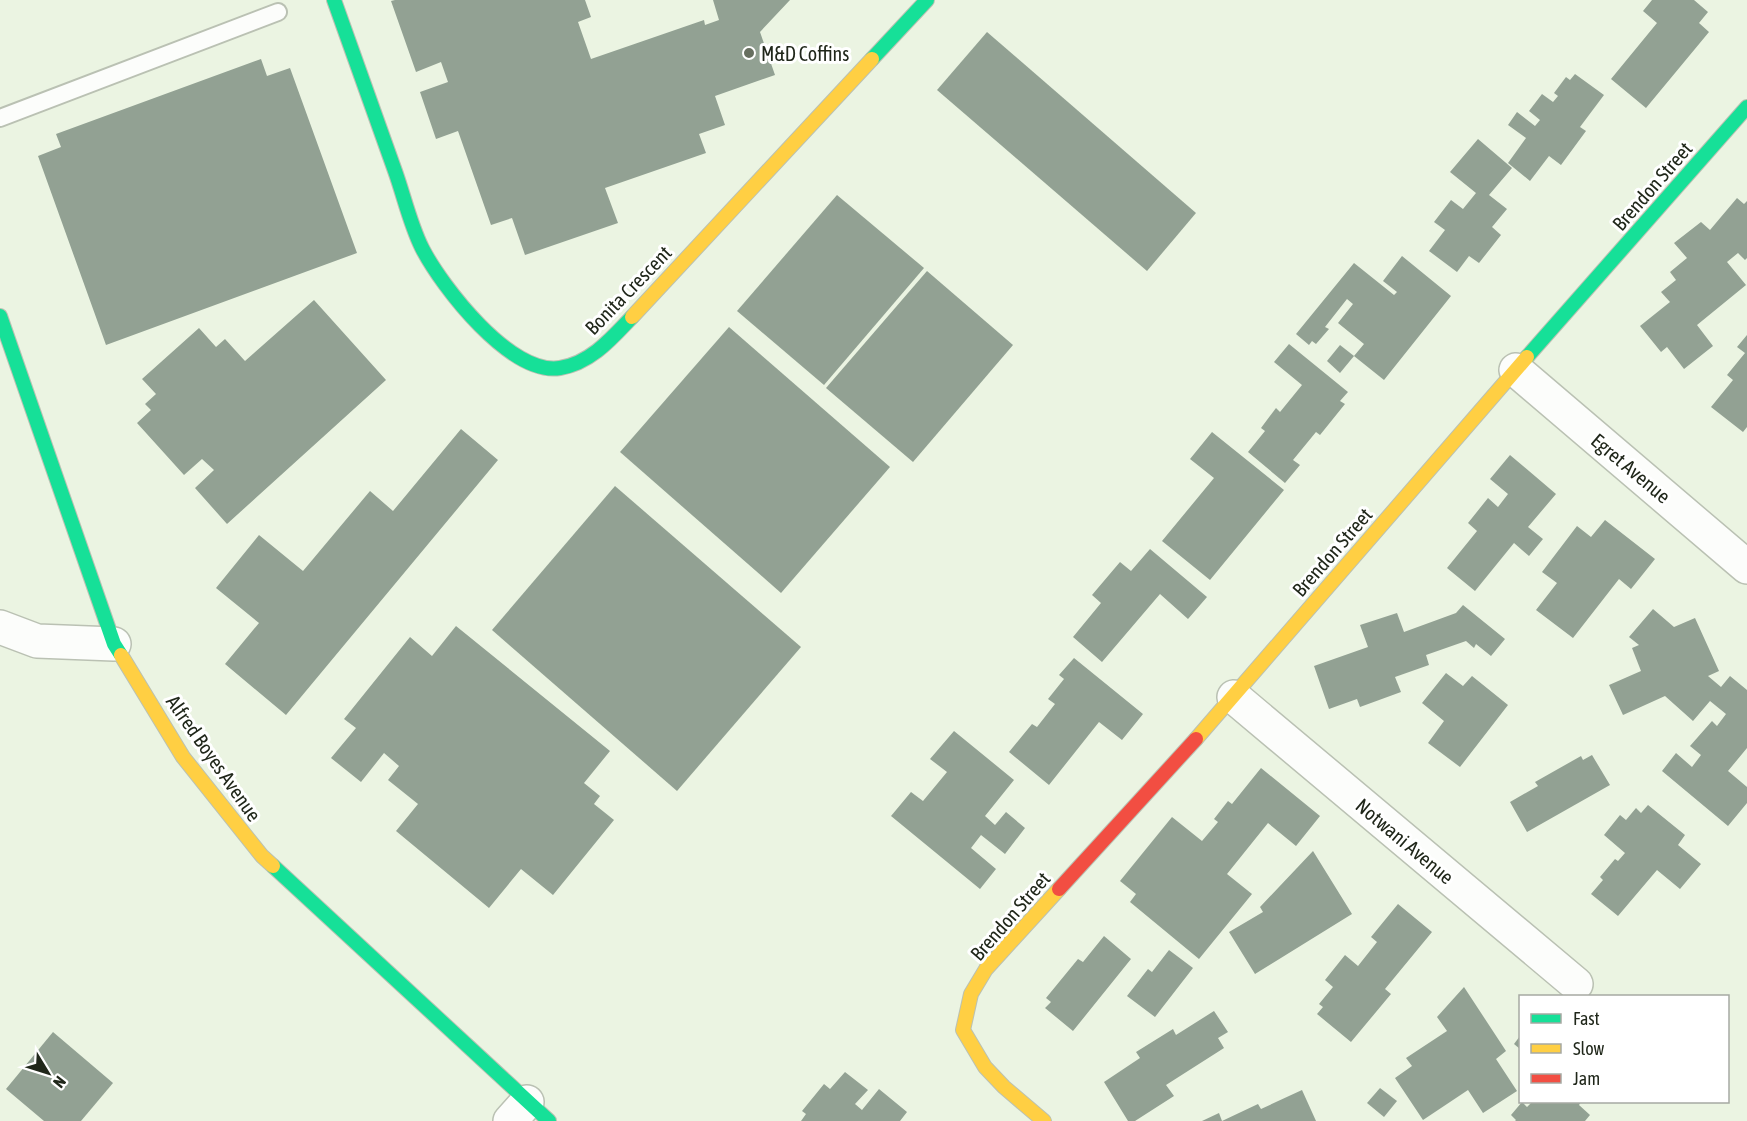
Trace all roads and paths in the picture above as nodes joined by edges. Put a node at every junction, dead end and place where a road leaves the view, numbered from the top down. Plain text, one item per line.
1 (334, 0) edge
2 (927, 0) edge
3 (278, 12) dead end
4 (1747, 107) edge
5 (0, 118) edge
6 (0, 316) edge
7 (1516, 370) junction
8 (1747, 567) edge
9 (0, 627) edge
10 (114, 644) junction
11 (1234, 697) junction
12 (1576, 984) dead end
13 (528, 1114) edge
14 (1044, 1121) edge

1 - 2 street, Bonita Crescent
3 - 5 lane
4 - 7 street, Brendon Street
6 - 10 street, Alfred Boyes Avenue
7 - 8 street, Egret Avenue
7 - 11 street, Brendon Street
9 - 10 street
10 - 13 street, Alfred Boyes Avenue
11 - 12 street, Notwani Avenue
11 - 14 street, Brendon Street

